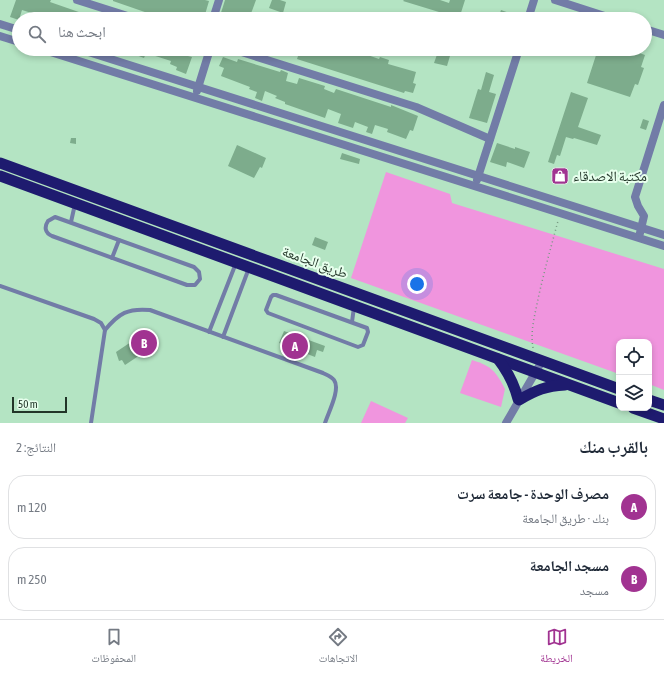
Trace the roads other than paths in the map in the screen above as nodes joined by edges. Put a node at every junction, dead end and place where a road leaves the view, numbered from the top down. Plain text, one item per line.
1 (77, 0) edge
2 (219, 0) edge
3 (534, 0) edge
4 (555, 0) edge
5 (115, 12) edge
6 (215, 12) edge
7 (530, 12) edge
8 (592, 12) edge
9 (0, 24) edge
10 (12, 28) edge
11 (652, 31) edge
12 (664, 35) edge
13 (0, 36) edge
14 (12, 40) edge
15 (63, 56) edge
16 (101, 56) edge
17 (208, 56) edge
18 (254, 56) edge
19 (517, 56) edge
20 (198, 87) junction
21 (195, 98) junction
22 (664, 105) edge
23 (490, 139) junction
24 (0, 162) edge
25 (0, 176) edge
26 (478, 176) junction
27 (475, 186) junction
28 (75, 204) junction
29 (71, 222) junction
30 (642, 228) junction
31 (664, 234) edge
32 (638, 238) junction
33 (119, 240) junction
34 (664, 246) edge
35 (112, 258) junction
36 (236, 263) junction
37 (249, 268) junction
38 (0, 286) edge
39 (354, 306) junction
40 (352, 322) junction
41 (105, 330) junction
42 (209, 332) junction
43 (223, 336) junction
44 (498, 359) junction
45 (539, 360) junction
46 (533, 371) junction
47 (570, 385) junction
48 (616, 388) edge
49 (652, 401) edge
50 (517, 402) junction
51 (616, 402) edge
52 (664, 406) edge
53 (641, 411) edge
54 (664, 419) edge
55 (91, 423) edge
56 (325, 423) edge
57 (506, 423) edge

1 - 5 street
2 - 6 street
3 - 7 street
4 - 8 street
9 - 10 street
11 - 12 street
13 - 14 street
15 - 21 street
16 - 20 street
17 - 20 street
18 - 23 street
19 - 23 street
20 - 21 street
20 - 26 street
21 - 27 street
22 - 30 street
23 - 26 street
24 - 45 highway, طريق الجامعة
25 - 28 highway, طريق الجامعة
26 - 27 street
26 - 30 street
27 - 32 street
28 - 29 lane
28 - 36 highway, طريق الجامعة
29 - 33 lane
29 - 35 lane
30 - 31 street
30 - 32 street
32 - 34 street
33 - 35 lane
33 - 35 lane
36 - 37 highway, طريق الجامعة
36 - 42 lane
37 - 39 highway, طريق الجامعة
37 - 43 lane
38 - 41 lane
39 - 40 lane
39 - 44 highway, طريق الجامعة
40 - 40 lane
41 - 42 lane
41 - 55 lane
42 - 43 lane
43 - 56 lane
44 - 46 highway, طريق الجامعة
44 - 50 highway
45 - 46 street
45 - 48 highway, طريق الجامعة
46 - 47 highway, طريق الجامعة
46 - 50 street
47 - 50 highway
47 - 51 highway, طريق الجامعة
49 - 52 highway
50 - 57 street
53 - 54 highway

